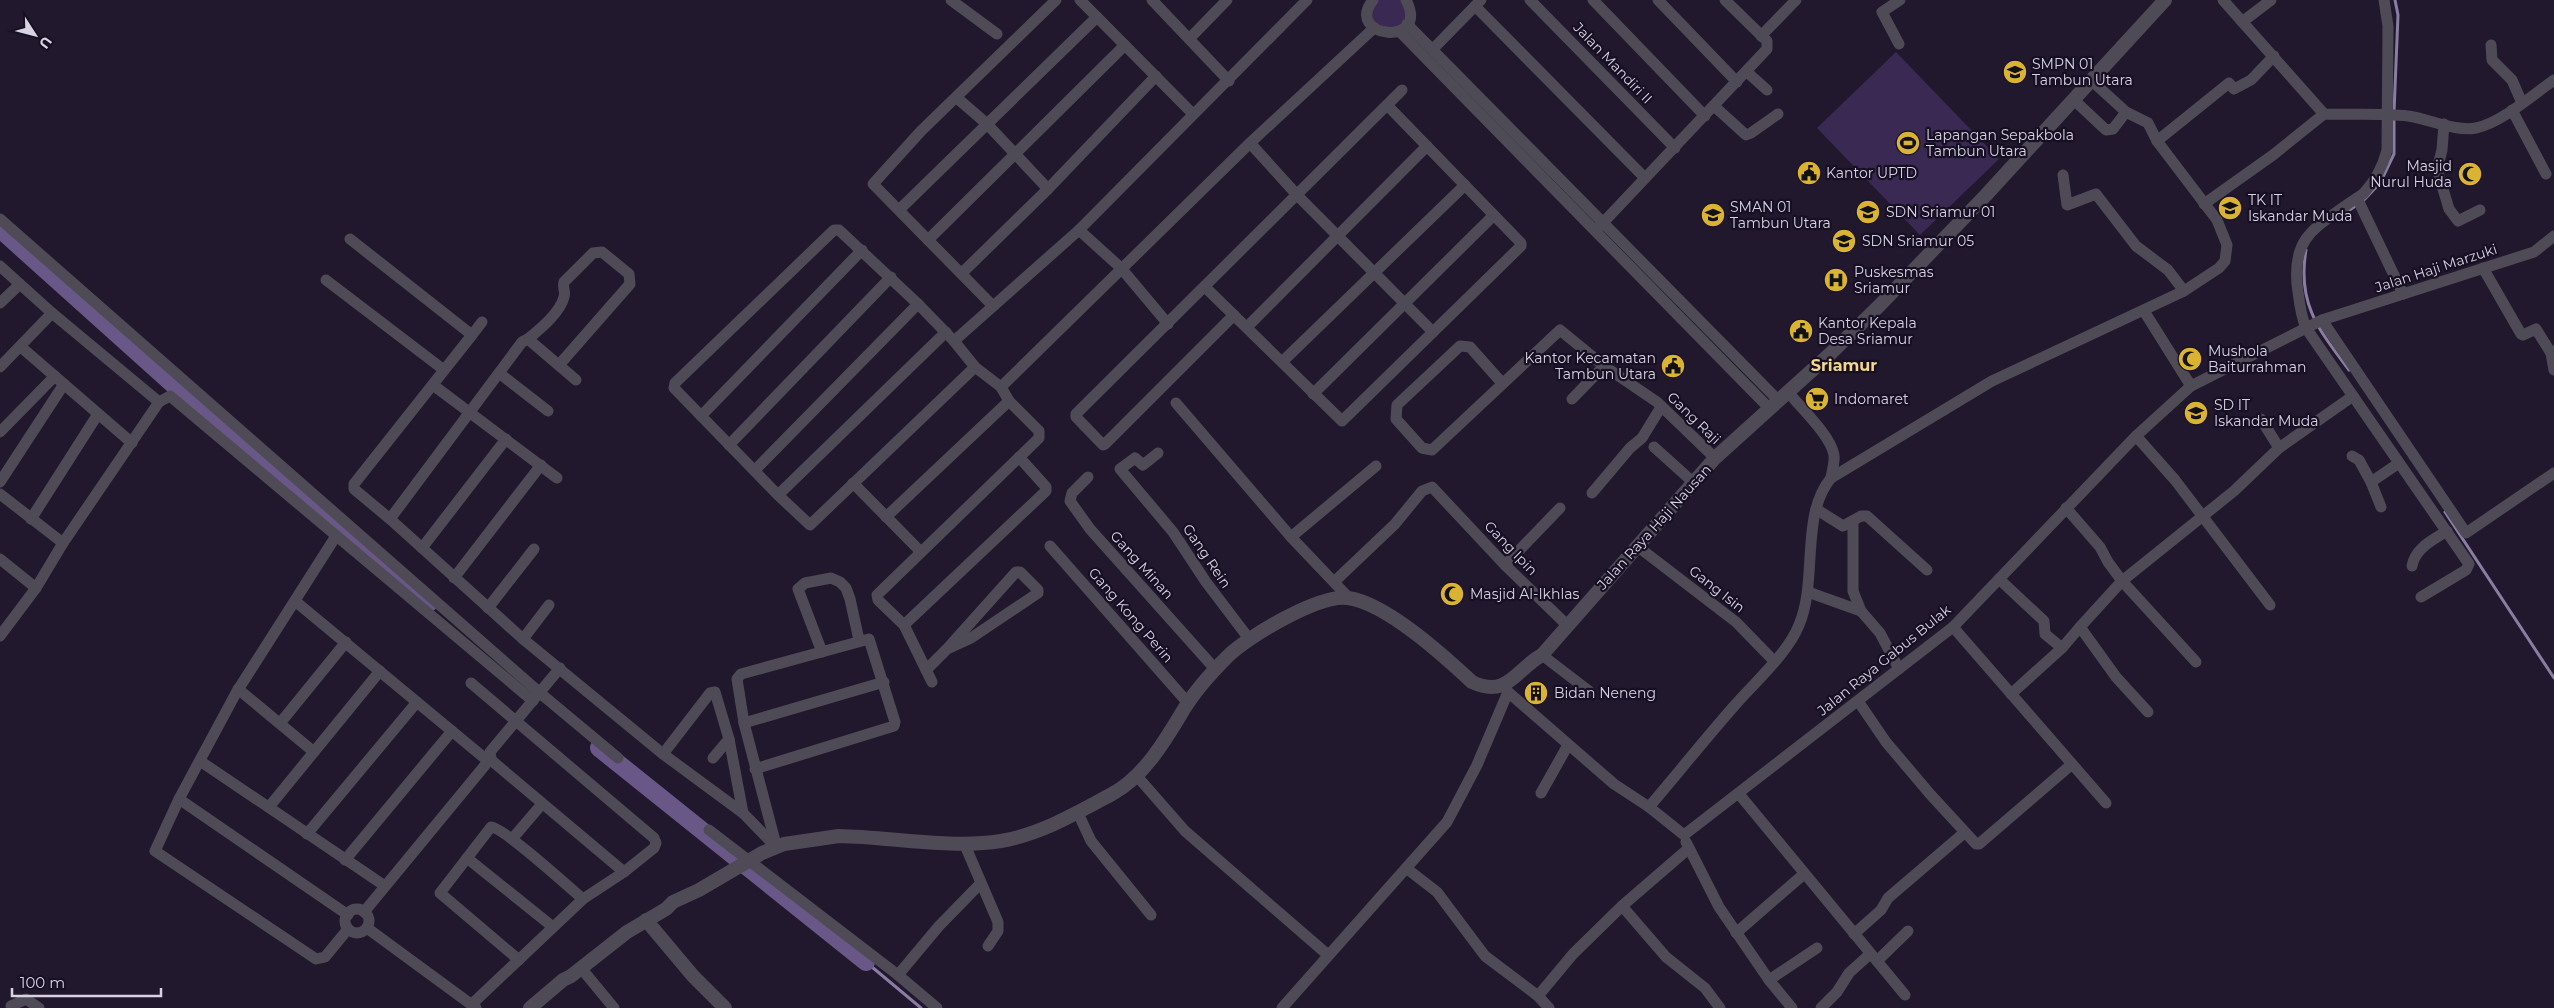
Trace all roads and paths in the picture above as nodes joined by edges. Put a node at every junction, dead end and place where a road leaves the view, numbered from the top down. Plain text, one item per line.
1 (951, 0) edge
2 (1056, 0) edge
3 (1080, 0) edge
4 (1227, 0) edge
5 (1307, 0) edge
6 (1406, 0) edge
7 (1530, 0) edge
8 (1593, 0) edge
9 (1658, 0) edge
10 (1796, 0) edge
11 (1900, 0) edge
12 (2165, 0) edge
13 (2223, 0) edge
14 (2271, 0) edge
15 (2384, 0) edge
16 (1156, 1) edge
17 (1371, 1) edge
18 (1730, 2) edge
19 (1478, 3) edge
20 (1097, 17) junction
21 (2242, 22) junction
22 (1374, 28) junction
23 (1403, 28) junction
24 (997, 34) dead end
25 (1761, 36) junction
26 (1190, 38) junction
27 (1899, 44) dead end
28 (2491, 45) dead end
29 (1125, 46) junction
30 (1433, 49) junction
31 (2274, 56) junction
32 (1747, 72) junction
33 (1156, 76) junction
34 (2554, 80) edge
35 (1229, 81) junction
36 (2092, 81) junction
37 (1737, 82) junction
38 (1402, 90) dead end
39 (1767, 90) dead end
40 (958, 98) junction
41 (2074, 100) junction
42 (2522, 103) junction
43 (1387, 105) junction
44 (1714, 106) junction
45 (2512, 110) junction
46 (2126, 112) junction
47 (1193, 114) junction
48 (1778, 114) dead end
49 (2324, 114) junction
50 (1705, 116) junction
51 (2386, 116) junction
52 (987, 124) junction
53 (2444, 124) junction
54 (1507, 132) junction
55 (2157, 140) junction
56 (1250, 143) junction
57 (1427, 146) junction
58 (1675, 148) junction
59 (1015, 156) junction
60 (2546, 174) dead end
61 (2063, 175) dead end
62 (1645, 178) junction
63 (1465, 185) junction
64 (1048, 189) junction
65 (1298, 196) junction
66 (2356, 198) junction
67 (2204, 204) junction
68 (900, 209) junction
69 (2480, 210) dead end
70 (1494, 215) junction
71 (0, 219) edge
72 (1600, 226) junction
73 (1080, 230) junction
74 (1337, 234) junction
75 (2554, 236) edge
76 (350, 238) dead end
77 (928, 240) junction
78 (862, 250) junction
79 (0, 266) edge
80 (1121, 268) junction
81 (2483, 268) junction
82 (962, 273) junction
83 (1374, 273) junction
84 (891, 277) junction
85 (326, 280) dead end
86 (20, 284) junction
87 (1205, 287) junction
88 (2184, 291) junction
89 (2403, 294) junction
90 (0, 304) edge
91 (918, 304) junction
92 (1405, 304) junction
93 (993, 306) junction
94 (2144, 311) junction
95 (52, 313) junction
96 (1234, 315) junction
97 (2322, 320) junction
98 (482, 322) dead end
99 (1168, 324) junction
100 (1247, 327) junction
101 (2306, 328) junction
102 (946, 332) junction
103 (1433, 332) junction
104 (472, 335) junction
105 (528, 339) junction
106 (954, 341) junction
107 (21, 346) junction
108 (2552, 352) edge
109 (1734, 353) junction
110 (1725, 361) junction
111 (1282, 362) junction
112 (559, 365) junction
113 (1604, 366) junction
114 (975, 367) junction
115 (0, 368) edge
116 (444, 370) junction
117 (2554, 370) edge
118 (500, 373) junction
119 (59, 380) junction
120 (576, 380) dead end
121 (1502, 383) junction
122 (434, 385) junction
123 (2190, 386) junction
124 (1001, 387) junction
125 (1313, 394) junction
126 (2353, 396) junction
127 (1572, 399) dead end
128 (1009, 401) junction
129 (1779, 401) junction
130 (159, 402) junction
131 (1176, 402) dead end
132 (1661, 407) junction
133 (548, 411) dead end
134 (471, 413) junction
135 (98, 414) junction
136 (701, 416) junction
137 (2261, 418) dead end
138 (0, 432) edge
139 (2136, 436) junction
140 (506, 439) junction
141 (132, 443) junction
142 (729, 445) junction
143 (1654, 447) dead end
144 (2279, 448) junction
145 (1158, 453) dead end
146 (2352, 456) dead end
147 (1019, 458) junction
148 (1714, 458) junction
149 (2400, 463) junction
150 (541, 465) junction
151 (1376, 466) dead end
152 (755, 470) junction
153 (2554, 473) edge
154 (1088, 477) dead end
155 (557, 478) dead end
156 (1831, 478) junction
157 (0, 482) edge
158 (2371, 482) junction
159 (1694, 483) junction
160 (853, 484) junction
161 (1592, 493) dead end
162 (0, 494) edge
163 (778, 495) junction
164 (2381, 507) dead end
165 (1560, 508) dead end
166 (2066, 508) junction
167 (1816, 509) junction
168 (2202, 515) junction
169 (886, 517) junction
170 (31, 519) junction
171 (390, 519) junction
172 (1853, 522) junction
173 (2447, 532) junction
174 (336, 536) junction
175 (1292, 537) junction
176 (62, 544) junction
177 (1050, 546) dead end
178 (1636, 546) junction
179 (422, 548) junction
180 (534, 549) dead end
181 (920, 552) junction
182 (0, 559) edge
183 (1505, 565) junction
184 (2412, 566) dead end
185 (1926, 570) dead end
186 (454, 578) junction
187 (1999, 578) junction
188 (2122, 580) junction
189 (1334, 582) junction
190 (36, 588) junction
191 (1808, 592) junction
192 (2421, 597) dead end
193 (1349, 598) junction
194 (295, 601) junction
195 (549, 604) dead end
196 (2270, 605) dead end
197 (488, 608) junction
198 (1861, 611) junction
199 (904, 625) junction
200 (1568, 626) junction
201 (1953, 627) junction
202 (2080, 627) junction
203 (0, 636) edge
204 (523, 639) junction
205 (859, 640) junction
206 (1250, 640) junction
207 (346, 642) junction
208 (2062, 648) junction
209 (947, 649) junction
210 (822, 652) junction
211 (1542, 654) junction
212 (1774, 661) junction
213 (2196, 662) dead end
214 (560, 668) junction
215 (926, 670) junction
216 (1216, 670) junction
217 (1899, 670) junction
218 (380, 671) junction
219 (884, 682) junction
220 (932, 682) dead end
221 (471, 683) dead end
222 (1507, 688) junction
223 (238, 689) junction
224 (1588, 691) dead end
225 (2011, 694) junction
226 (536, 697) junction
227 (1858, 701) junction
228 (417, 702) junction
229 (1188, 703) junction
230 (2148, 712) dead end
231 (516, 721) junction
232 (281, 722) junction
233 (744, 723) junction
234 (452, 731) junction
235 (729, 739) junction
236 (1568, 745) junction
237 (314, 752) junction
238 (663, 754) junction
239 (618, 758) dead end
240 (714, 758) dead end
241 (489, 760) junction
242 (200, 761) junction
243 (2072, 764) junction
244 (755, 769) junction
245 (1136, 775) junction
246 (1541, 793) dead end
247 (1739, 794) junction
248 (179, 799) junction
249 (2106, 803) dead end
250 (542, 804) junction
251 (269, 807) junction
252 (1649, 807) junction
253 (743, 813) junction
254 (1078, 813) junction
255 (709, 830) dead end
256 (1964, 833) junction
257 (307, 834) junction
258 (1684, 835) junction
259 (512, 839) junction
260 (964, 843) junction
261 (776, 847) junction
262 (1688, 849) junction
263 (467, 858) junction
264 (345, 860) junction
265 (749, 860) junction
266 (1406, 868) junction
267 (624, 872) junction
268 (1804, 874) junction
269 (980, 884) junction
270 (385, 886) junction
271 (583, 899) junction
272 (1622, 906) junction
273 (364, 912) junction
274 (348, 915) junction
275 (1151, 915) dead end
276 (646, 920) junction
277 (553, 927) junction
278 (348, 928) junction
279 (367, 928) junction
280 (1908, 931) dead end
281 (1736, 933) junction
282 (1854, 934) junction
283 (988, 946) dead end
284 (1817, 948) dead end
285 (1328, 955) junction
286 (1874, 957) junction
287 (519, 960) junction
288 (581, 968) junction
289 (898, 975) junction
290 (1770, 980) junction
291 (1905, 994) dead end
292 (1538, 996) junction
293 (11, 1006) dead end
294 (474, 1006) edge
295 (1289, 1006) edge
296 (39, 1008) edge
297 (530, 1008) edge
298 (614, 1008) edge
299 (725, 1008) edge
300 (937, 1008) edge
301 (1549, 1008) edge
302 (1720, 1008) edge
303 (1792, 1008) edge
304 (1821, 1008) edge

1 - 24 street
2 - 40 street
3 - 20 street
4 - 26 street
5 - 35 street
6 - 23 street
7 - 58 street, Jalan Mandiri II
8 - 50 street
9 - 37 street
10 - 25 street
11 - 27 street
12 - 36 street, Jalan Raya Haji Nausan
13 - 21 street
14 - 21 street
15 - 51 street
16 - 26 street
17 - 22 street
18 - 25 street
19 - 30 street
19 - 62 street
20 - 29 street
20 - 52 street
21 - 31 street
22 - 23 street
22 - 56 street
23 - 30 street
23 - 54 street
25 - 32 street
26 - 35 street
28 - 42 street
29 - 33 street
29 - 59 street
30 - 54 street
31 - 49 street
31 - 55 street
32 - 37 street
32 - 39 street
33 - 47 street
33 - 64 street
34 - 42 street
35 - 47 street
36 - 41 street, Jalan Raya Haji Nausan
36 - 46 street
37 - 44 street
38 - 43 street
40 - 52 street
40 - 68 street
41 - 46 street
41 - 129 street, Jalan Raya Haji Nausan
42 - 45 street
43 - 57 street
43 - 65 street
44 - 48 street
44 - 50 street
45 - 53 street
45 - 60 street
46 - 55 street
47 - 73 street
49 - 51 street
49 - 67 street
50 - 58 street
51 - 53 street
51 - 66 street
52 - 59 street
52 - 68 street
53 - 69 street
54 - 72 street
55 - 67 street
56 - 65 street
56 - 80 street
57 - 63 street
57 - 74 street
58 - 62 street
59 - 64 street
59 - 77 street
61 - 88 street
62 - 72 street
63 - 70 street
63 - 83 street
64 - 82 street
65 - 74 street
65 - 87 street
66 - 89 street
66 - 101 street
67 - 88 street
68 - 77 street
70 - 92 street
70 - 103 street
71 - 226 street
72 - 109 street
72 - 110 street
73 - 80 street
73 - 93 street
74 - 83 street
74 - 100 street
75 - 81 street, Jalan Haji Marzuki
76 - 104 street
77 - 82 street
78 - 84 street
78 - 136 street
78 - 136 street
79 - 86 street
80 - 99 street
80 - 124 street
81 - 89 street, Jalan Haji Marzuki
81 - 108 street
82 - 93 street
83 - 92 street
83 - 111 street
84 - 91 street
84 - 142 street
85 - 116 street
86 - 90 street
86 - 95 street
87 - 96 street
87 - 99 street
88 - 94 street
89 - 97 street, Jalan Haji Marzuki
91 - 102 street
91 - 152 street
92 - 103 street
92 - 125 street
93 - 106 street
94 - 123 street
94 - 156 street
95 - 107 street
95 - 130 street
96 - 99 street
96 - 100 street
97 - 101 street, Jalan Raya Gabus Bulak
97 - 153 street
98 - 104 street
100 - 111 street
101 - 123 street, Jalan Raya Gabus Bulak
101 - 126 street
102 - 106 street
102 - 163 street
103 - 125 street
104 - 116 street
105 - 112 street
105 - 112 street
105 - 118 street
106 - 114 street
107 - 115 street
107 - 119 street
108 - 117 street
109 - 110 street
109 - 129 street
110 - 129 street
111 - 125 street
112 - 120 street
113 - 121 street, Gang Raji
113 - 127 street
113 - 132 street, Gang Raji
114 - 124 street
114 - 160 street
116 - 122 street
118 - 133 street
118 - 134 street
119 - 135 street
119 - 138 street
119 - 157 street
121 - 121 street
122 - 134 street
122 - 171 street
123 - 139 street, Jalan Raya Gabus Bulak
124 - 128 street
126 - 144 street
126 - 149 street
128 - 147 street
128 - 169 street
129 - 148 street, Jalan Raya Haji Nausan
129 - 156 street
130 - 141 street
130 - 174 street
131 - 175 street
132 - 148 street, Gang Raji
132 - 161 street
134 - 140 street
134 - 171 street
135 - 141 street
135 - 170 street
136 - 142 street
137 - 144 street
139 - 166 street, Jalan Raya Gabus Bulak
139 - 168 street
140 - 150 street
140 - 179 street
141 - 176 street
142 - 152 street
143 - 159 street
144 - 168 street
145 - 206 street, Gang Rein
146 - 158 street
147 - 181 street
147 - 199 street
148 - 159 street, Jalan Raya Haji Nausan
149 - 158 street
149 - 173 street
150 - 155 street
150 - 186 street
151 - 175 street
152 - 163 street
154 - 216 street, Gang Minan
156 - 167 street
158 - 164 street
159 - 178 street, Jalan Raya Haji Nausan
160 - 163 street
160 - 169 street
162 - 170 street
165 - 183 street
166 - 187 street, Jalan Raya Gabus Bulak
166 - 188 street
167 - 172 street
167 - 191 street
168 - 188 street
168 - 196 street
169 - 181 street
170 - 176 street
171 - 179 street
172 - 185 street
172 - 198 street
173 - 184 street
173 - 192 street
174 - 194 street
174 - 226 street
175 - 189 street
176 - 190 street
177 - 229 street, Gang Kong Perin
178 - 200 street, Jalan Raya Haji Nausan
178 - 212 street, Gang Isin
179 - 186 street
180 - 197 street
181 - 199 street
182 - 190 street
183 - 189 street, Gang Ipin
183 - 200 street, Gang Ipin
186 - 197 street
187 - 201 street, Jalan Raya Gabus Bulak
187 - 208 street
188 - 202 street
188 - 213 street
189 - 193 street
190 - 203 street
191 - 198 street
191 - 212 street
193 - 206 street
193 - 222 street
194 - 207 street
194 - 223 street
195 - 204 street
197 - 204 street
198 - 217 street
199 - 215 street
200 - 211 street, Jalan Raya Haji Nausan
201 - 217 street, Jalan Raya Gabus Bulak
201 - 225 street
202 - 208 street
202 - 230 street
204 - 214 street
205 - 210 street
205 - 210 street
205 - 219 street
206 - 216 street
207 - 218 street
207 - 232 street
208 - 225 street
209 - 209 street
209 - 215 street
210 - 233 street
211 - 222 street, Jalan Raya Haji Nausan
211 - 224 street
212 - 252 street
214 - 226 street
214 - 238 street
215 - 220 street
216 - 229 street
217 - 227 street, Jalan Raya Gabus Bulak
218 - 228 street
218 - 237 street
219 - 233 street
219 - 244 street
221 - 231 street
222 - 236 street
222 - 266 street
223 - 232 street
223 - 242 street
225 - 243 street
226 - 231 street
226 - 239 street
227 - 247 street, Jalan Raya Gabus Bulak
227 - 256 street
228 - 234 street
228 - 257 street
229 - 245 street
231 - 241 street
231 - 267 street
232 - 237 street
233 - 244 street
234 - 241 street
234 - 264 street
235 - 238 street
235 - 240 street
235 - 253 street
236 - 246 street
236 - 252 street
237 - 251 street
238 - 253 street
241 - 250 street
241 - 270 street
242 - 248 street
242 - 251 street
243 - 249 street
243 - 256 street
244 - 261 street
245 - 254 street
245 - 285 street
247 - 258 street, Jalan Raya Gabus Bulak
247 - 268 street
248 - 274 street
248 - 278 street
250 - 259 street
250 - 267 street
251 - 257 street
252 - 258 street
253 - 261 street
254 - 260 street
254 - 275 street
255 - 265 street
256 - 282 street
257 - 264 street
258 - 262 street
259 - 263 street
259 - 271 street
260 - 261 street
260 - 269 street
261 - 265 street
262 - 272 street
262 - 281 street
263 - 277 street
263 - 287 street
264 - 270 street
265 - 276 street
265 - 289 street
266 - 285 street
266 - 292 street
267 - 271 street
268 - 281 street
268 - 282 street
269 - 283 street
269 - 289 street
270 - 273 street
271 - 277 street
272 - 292 street
272 - 302 street
273 - 274 street
273 - 279 street
274 - 278 street
276 - 288 street
276 - 299 street
277 - 287 street
278 - 279 street
279 - 294 street
280 - 286 street
281 - 290 street
282 - 286 street
284 - 290 street
285 - 295 street
286 - 291 street
286 - 304 street
287 - 294 street
288 - 297 street
288 - 298 street
289 - 300 street
290 - 303 street
292 - 301 street
293 - 296 street

